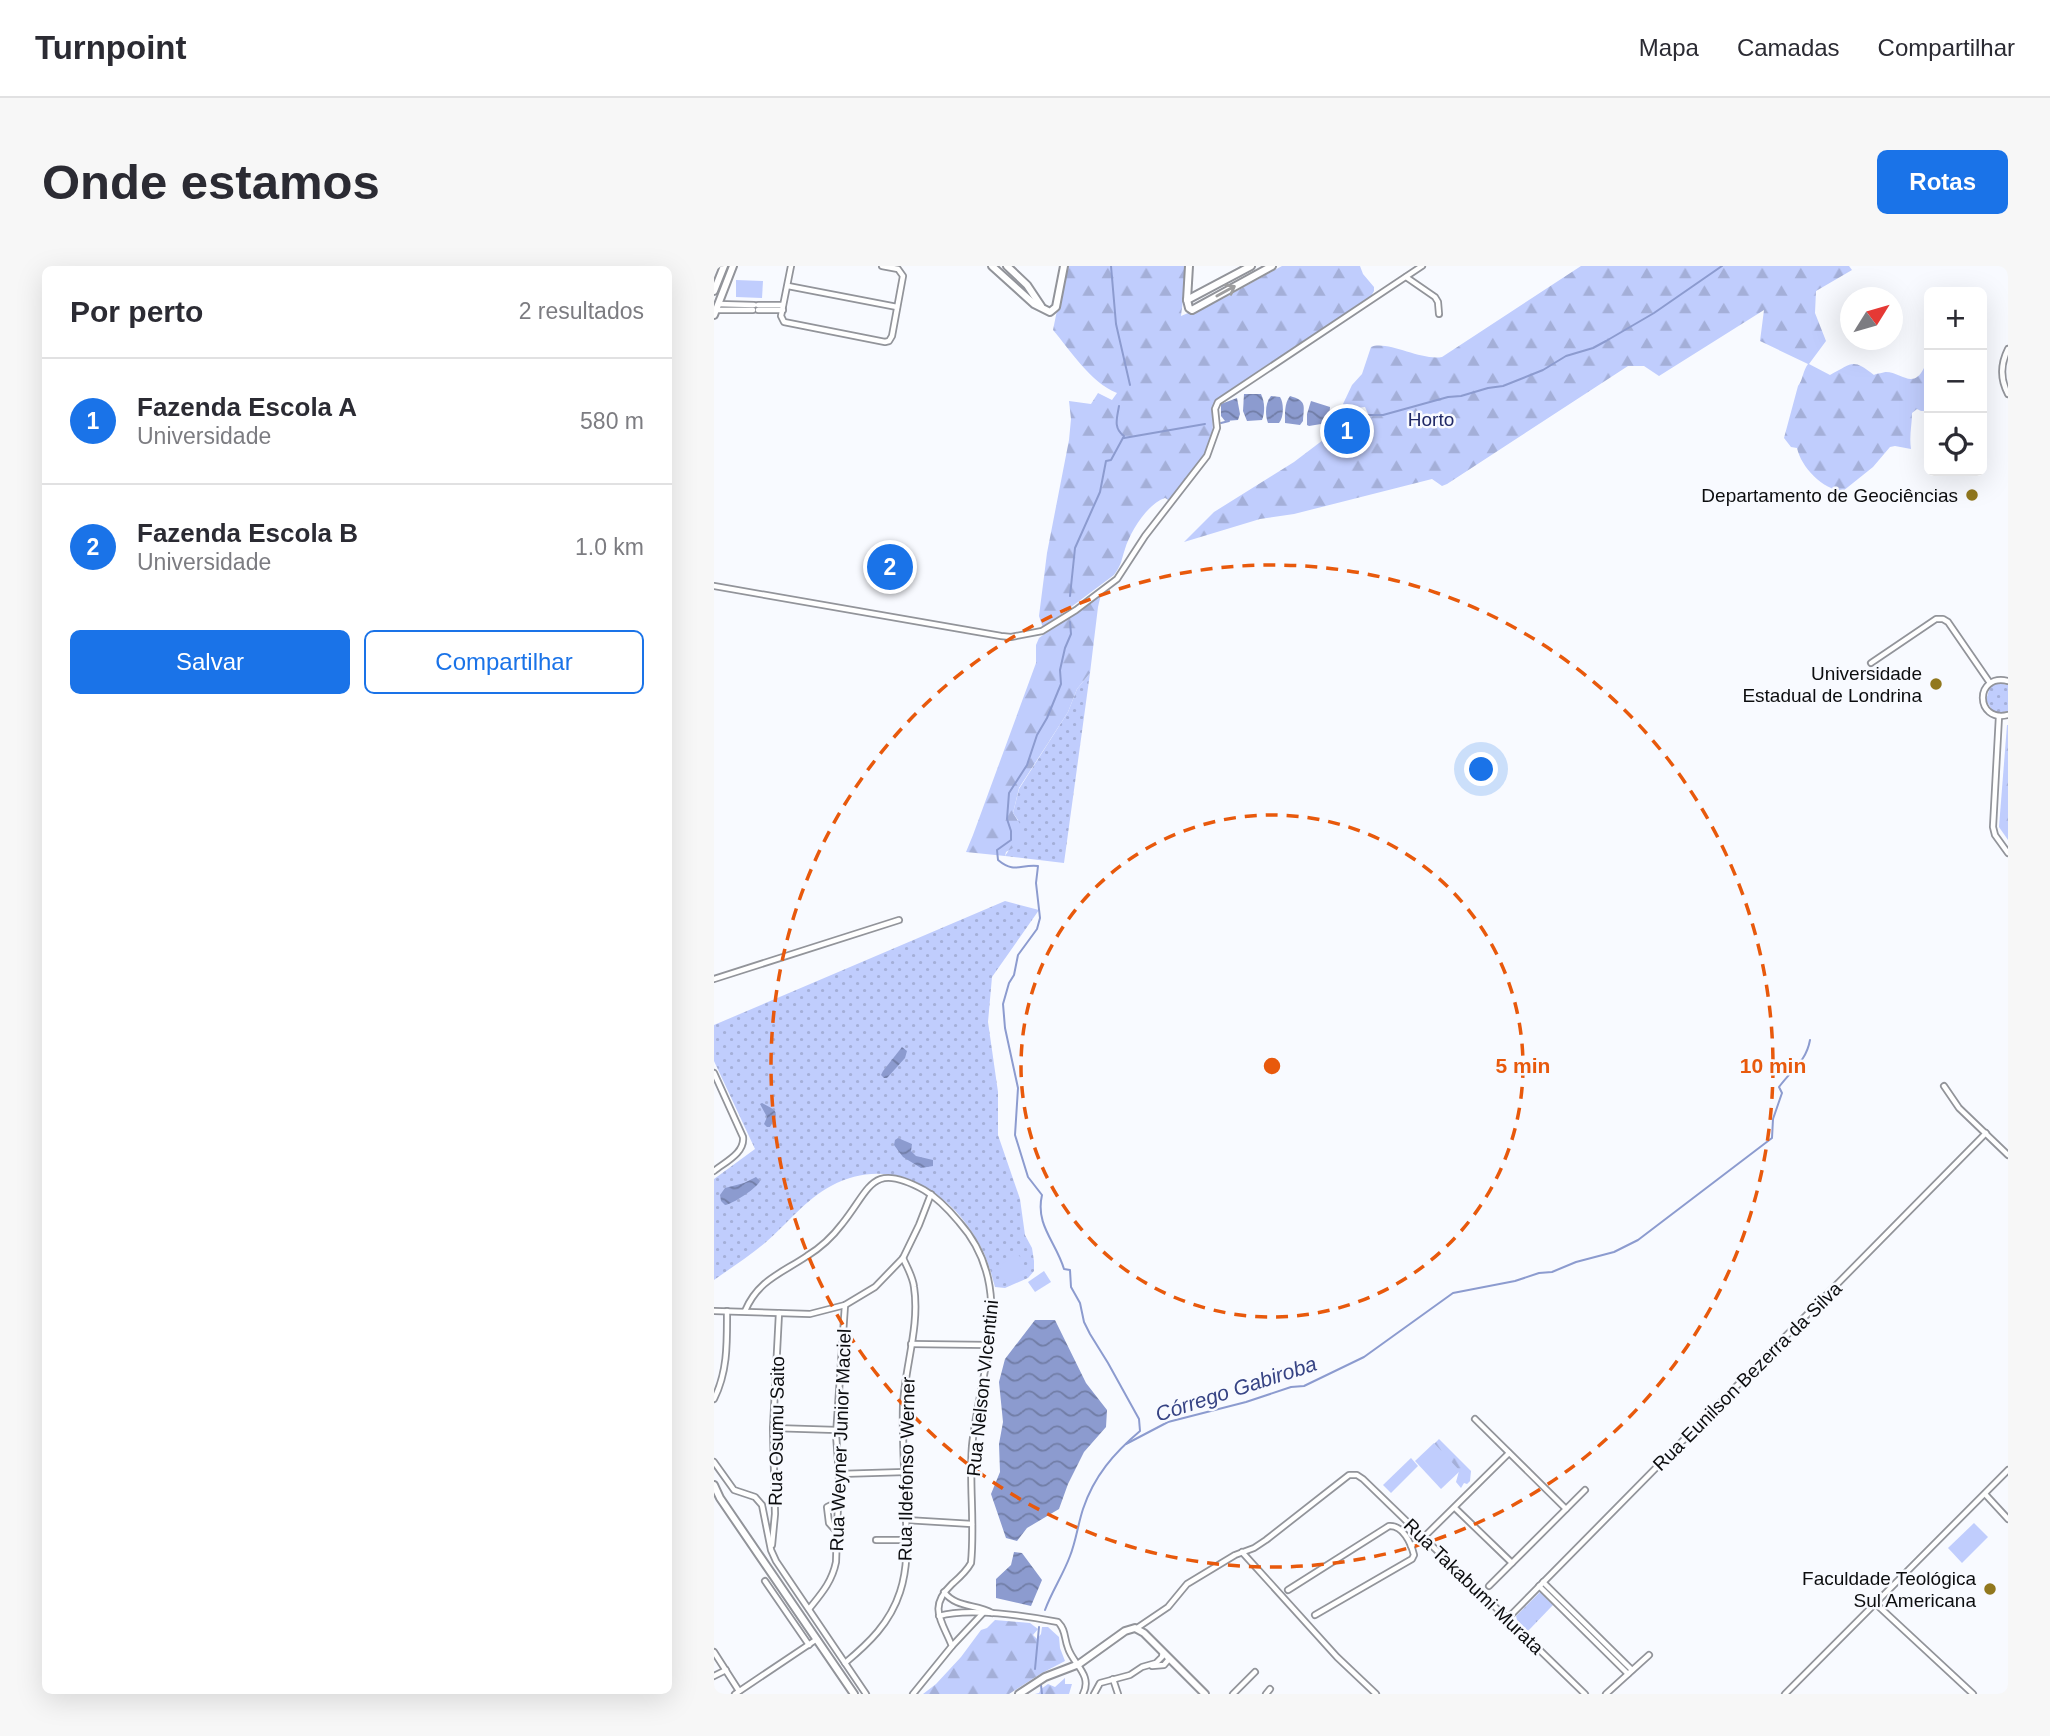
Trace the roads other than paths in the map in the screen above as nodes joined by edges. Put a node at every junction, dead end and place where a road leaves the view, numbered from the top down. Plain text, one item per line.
1 (724, 266) edge
2 (733, 266) edge
3 (791, 266) edge
4 (882, 266) edge
5 (992, 266) edge
6 (1007, 266) edge
7 (1064, 266) edge
8 (1189, 266) edge
9 (1251, 266) edge
10 (1272, 266) edge
11 (1422, 266) edge
12 (1406, 276) junction
13 (788, 286) junction
14 (714, 291) edge
15 (1187, 300) junction
16 (783, 307) junction
17 (897, 307) junction
18 (1042, 307) junction
19 (716, 310) edge
20 (1438, 314) dead end
21 (2008, 349) edge
22 (2008, 394) edge
23 (714, 586) edge
24 (1871, 663) dead end
25 (2008, 681) edge
26 (1990, 683) junction
27 (2008, 715) edge
28 (1998, 716) junction
29 (2008, 853) edge
30 (899, 920) dead end
31 (714, 979) edge
32 (714, 1073) edge
33 (1944, 1086) dead end
34 (1986, 1133) junction
35 (2008, 1155) edge
36 (714, 1171) edge
37 (931, 1194) junction
38 (903, 1258) junction
39 (845, 1305) junction
40 (714, 1311) edge
41 (727, 1311) junction
42 (745, 1311) junction
43 (779, 1313) junction
44 (911, 1344) junction
45 (989, 1345) junction
46 (714, 1399) edge
47 (1475, 1419) dead end
48 (773, 1428) junction
49 (836, 1430) junction
50 (1509, 1453) junction
51 (714, 1462) edge
52 (2008, 1470) edge
53 (905, 1472) junction
54 (839, 1474) junction
55 (714, 1485) edge
56 (1585, 1490) dead end
57 (1985, 1494) junction
58 (839, 1501) junction
59 (1455, 1507) junction
60 (1566, 1508) junction
61 (775, 1514) junction
62 (765, 1518) junction
63 (2008, 1519) edge
64 (906, 1520) junction
65 (1438, 1523) junction
66 (972, 1524) junction
67 (1431, 1531) junction
68 (837, 1532) junction
69 (1423, 1537) junction
70 (876, 1540) dead end
71 (906, 1540) junction
72 (1411, 1546) junction
73 (1434, 1547) junction
74 (771, 1550) junction
75 (1242, 1552) junction
76 (1512, 1563) junction
77 (765, 1581) dead end
78 (1541, 1584) junction
79 (1489, 1586) dead end
80 (1288, 1590) dead end
81 (944, 1592) junction
82 (1875, 1603) junction
83 (809, 1609) junction
84 (984, 1611) junction
85 (1315, 1615) dead end
86 (939, 1616) junction
87 (1507, 1618) junction
88 (1137, 1628) junction
89 (817, 1639) junction
90 (809, 1645) junction
91 (952, 1646) junction
92 (714, 1652) edge
93 (1163, 1653) junction
94 (1649, 1655) dead end
95 (1169, 1659) junction
96 (845, 1663) junction
97 (1079, 1664) junction
98 (1147, 1665) junction
99 (726, 1670) junction
100 (1255, 1672) dead end
101 (1630, 1672) junction
102 (714, 1676) edge
103 (1113, 1679) junction
104 (737, 1692) edge
105 (854, 1694) edge
106 (866, 1694) edge
107 (913, 1694) edge
108 (1019, 1694) edge
109 (1083, 1694) edge
110 (1094, 1694) edge
111 (1118, 1694) edge
112 (1205, 1694) edge
113 (1233, 1694) edge
114 (1376, 1694) edge
115 (1585, 1694) edge
116 (1606, 1694) edge
117 (1785, 1694) edge
118 (1973, 1694) edge

1 - 14 street
2 - 19 street
3 - 13 street
4 - 17 street
5 - 18 street
6 - 18 street
7 - 18 street
8 - 15 street
9 - 15 street
15 -> 10 street
11 - 12 street
12 - 20 street
12 - 23 street
13 - 16 street
13 - 17 street
16 - 17 street
16 - 19 street
21 - 22 street
24 - 26 street
25 - 26 street
26 - 28 street
27 - 28 street
28 - 29 street
30 - 31 street
32 - 36 street
33 - 34 street
34 - 35 street
34 - 78 street, Rua Eunilson Bezerra da Silva
37 - 38 street
37 - 42 street, Rua Nelson VIcentini
37 - 45 street, Rua Nelson VIcentini
38 - 39 street
38 - 44 street, Rua Ildefonso Werner
39 - 43 street
39 - 49 street, Rua Weyner Junior Maciel
40 - 41 street
41 - 42 street
41 - 46 street
42 - 43 street
43 - 48 street, Rua Osumu Saito
44 - 45 street
44 - 53 street, Rua Ildefonso Werner
45 - 66 street, Rua Nelson VIcentini
47 - 50 street
48 - 49 street
48 - 61 street, Rua Osumu Saito
49 - 54 street, Rua Weyner Junior Maciel
50 - 59 street
50 - 60 street
51 - 62 street
52 - 57 street
53 - 54 street
53 - 64 street, Rua Ildefonso Werner
54 - 58 street, Rua Weyner Junior Maciel
55 - 89 street
56 - 60 street
57 - 63 street
57 - 82 street
58 - 68 street, Rua Weyner Junior Maciel
58 - 68 street
59 - 65 street
59 - 76 street
60 - 76 street
61 - 62 street
61 - 74 street, Rua Osumu Saito
62 - 74 street
64 - 66 street
64 - 71 street, Rua Ildefonso Werner
65 - 67 street
65 - 69 street
66 - 81 street, Rua Nelson VIcentini
67 - 69 street
67 - 73 street
68 - 83 street, Rua Weyner Junior Maciel
69 - 72 street
69 - 73 street, Rua Takabumi Murata
69 - 75 street, Rua Takabumi Murata
70 - 71 street
71 - 96 street, Rua Ildefonso Werner
72 - 80 street
72 - 85 street
73 - 87 street, Rua Takabumi Murata
74 - 83 street
75 - 88 street
75 - 114 street
76 - 79 street
77 - 90 street
78 - 87 street, Rua Eunilson Bezerra da Silva
78 - 101 street
81 - 84 street
81 - 86 street
82 - 117 street
82 - 118 street
83 - 96 street
84 - 86 street
84 - 91 street
84 - 97 street
86 - 91 street
87 - 115 street, Rua Takabumi Murata
88 - 93 street
88 - 97 street
89 - 90 street
89 - 105 street
90 - 104 street
91 - 107 street
92 - 99 street
93 - 95 street
93 - 98 street
94 - 101 street
95 - 98 street
95 - 112 street
96 - 106 street
97 - 108 street
97 - 109 street
98 - 103 street
99 - 102 street
99 - 104 street
100 - 113 street
101 - 116 street
103 - 110 street
103 - 111 street

